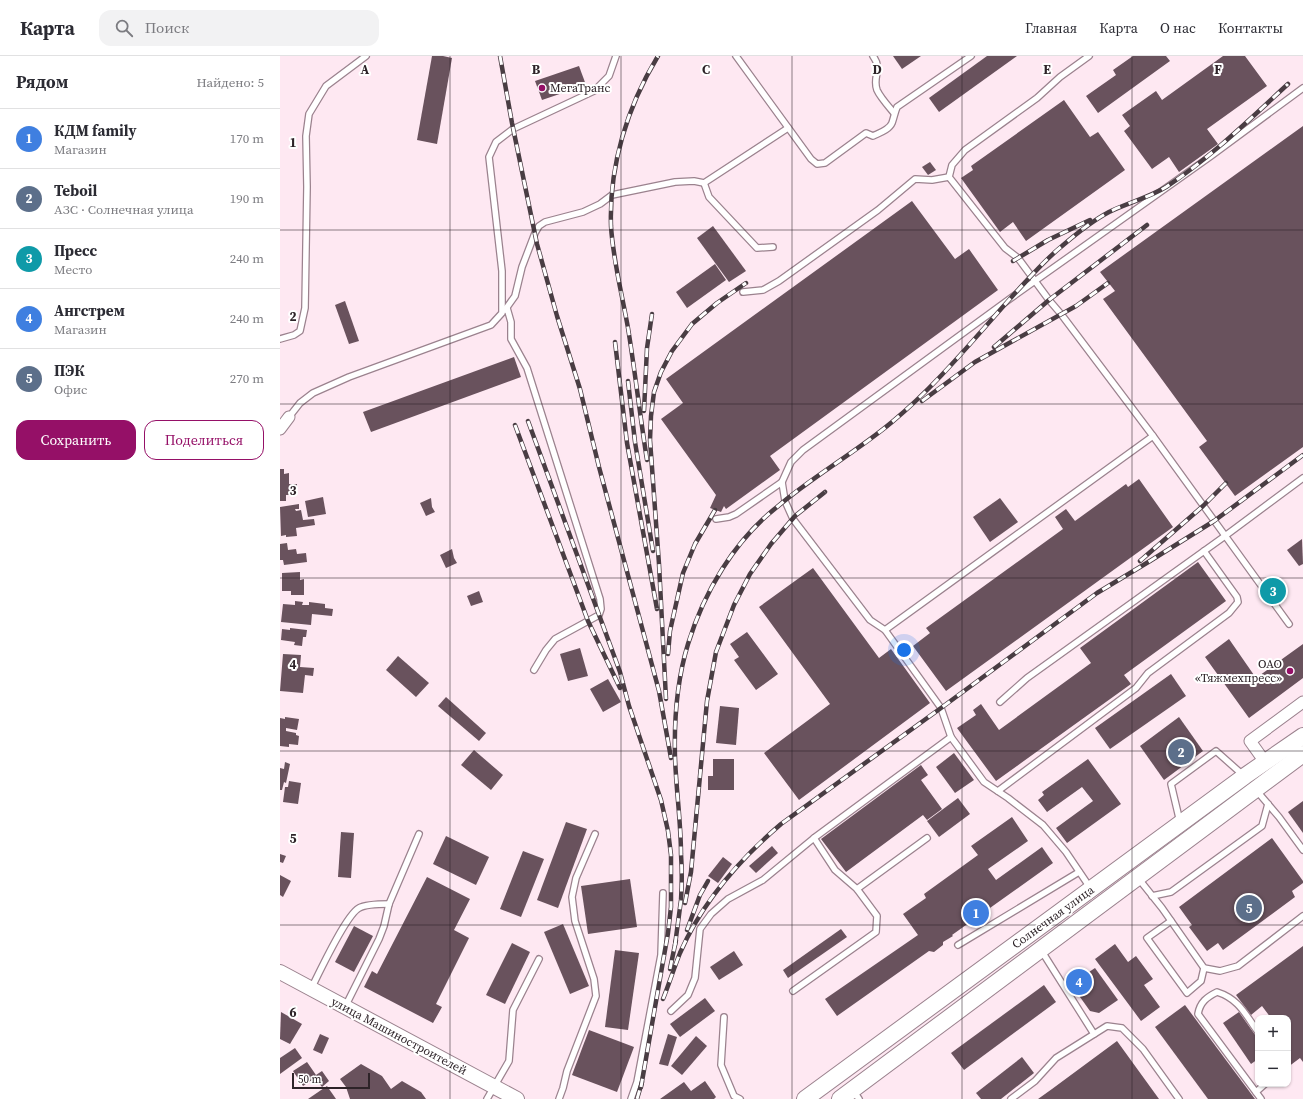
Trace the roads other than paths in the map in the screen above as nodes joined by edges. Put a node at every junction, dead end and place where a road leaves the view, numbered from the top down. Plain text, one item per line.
1 (366, 56) edge
2 (616, 56) edge
3 (736, 56) edge
4 (873, 56) edge
5 (971, 56) edge
6 (1089, 56) edge
7 (1303, 88) edge
8 (894, 113) junction
9 (788, 128) junction
10 (949, 177) junction
11 (704, 183) junction
12 (773, 247) dead end
13 (1035, 281) junction
14 (743, 292) dead end
15 (508, 308) junction
16 (502, 313) junction
17 (280, 339) edge
18 (289, 417) joint
19 (280, 429) edge
20 (1153, 436) junction
21 (1303, 478) edge
22 (782, 482) junction
23 (716, 519) dead end
24 (1225, 536) junction
25 (1204, 551) junction
26 (1289, 624) dead end
27 (885, 630) junction
28 (534, 670) dead end
29 (1000, 702) dead end
30 (1303, 702) edge
31 (1303, 736) edge
32 (951, 737) junction
33 (1303, 754) edge
34 (1265, 762) junction
35 (1245, 776) junction
36 (1255, 790) junction
37 (998, 791) junction
38 (1268, 804) junction
39 (1180, 824) junction
40 (419, 834) dead end
41 (595, 834) dead end
42 (814, 838) junction
43 (927, 838) dead end
44 (1303, 850) edge
45 (1080, 872) junction
46 (1138, 877) junction
47 (857, 889) junction
48 (1091, 889) junction
49 (663, 893) dead end
50 (1152, 896) junction
51 (390, 904) junction
52 (1303, 916) edge
53 (1171, 921) junction
54 (958, 945) dead end
55 (1040, 950) junction
56 (540, 959) dead end
57 (1204, 968) junction
58 (280, 972) edge
59 (311, 989) junction
60 (793, 991) dead end
61 (345, 1007) junction
62 (671, 1011) dead end
63 (724, 1017) dead end
64 (1255, 1028) edge
65 (1094, 1034) junction
66 (494, 1086) junction
67 (1262, 1087) edge
68 (1256, 1092) junction
69 (850, 1096) edge
70 (731, 1097) edge
71 (487, 1099) edge
72 (517, 1099) edge
73 (560, 1099) edge
74 (631, 1099) edge
75 (740, 1099) edge
76 (805, 1099) edge
77 (1010, 1099) edge
78 (1179, 1099) edge
79 (1261, 1099) edge

1 - 17 lane
2 - 16 lane
3 - 9 lane
4 - 8 lane
5 - 8 lane
6 - 10 lane
7 - 13 lane
8 - 9 lane
9 - 11 lane
10 - 13 lane
10 - 14 lane
11 - 12 lane
11 - 15 lane
13 - 20 lane
13 - 22 lane
15 - 16 lane
15 - 28 lane
16 - 18 lane
18 - 19 street
20 - 24 lane
20 - 27 lane
21 - 24 lane
22 - 23 lane
22 - 27 lane
24 - 25 lane
24 - 26 lane
25 - 29 lane
25 - 37 lane
27 - 32 lane
30 - 34 street
31 - 34 main road, Солнечная улица
32 - 37 lane
32 - 42 lane
33 - 36 main road, Солнечная улица
34 - 35 main road, Солнечная улица
35 - 39 main road, Солнечная улица
35 - 39 lane
36 - 38 lane
36 - 46 main road, Солнечная улица
37 - 45 lane
38 - 44 lane
38 - 50 lane
39 - 48 main road, Солнечная улица
40 - 51 lane
41 - 73 lane
42 - 47 lane
42 - 62 lane
43 - 47 lane
45 - 48 lane
45 - 54 lane
46 - 50 lane
46 - 55 main road, Солнечная улица
47 - 60 lane
48 - 76 main road, Солнечная улица
49 - 74 lane
50 - 53 lane
51 - 59 lane
51 - 61 lane
52 - 57 lane
53 - 57 lane
53 - 57 lane
55 - 65 lane
55 - 69 main road, Солнечная улица
56 - 66 lane
58 - 59 street, улица Машиностроителей
59 - 61 street, улица Машиностроителей
61 - 66 street, улица Машиностроителей
63 - 70 lane
64 - 68 lane
65 - 77 lane
65 - 78 lane
66 - 71 lane
66 - 72 street, улица Машиностроителей
67 - 68 lane
68 - 79 lane
70 - 75 lane

